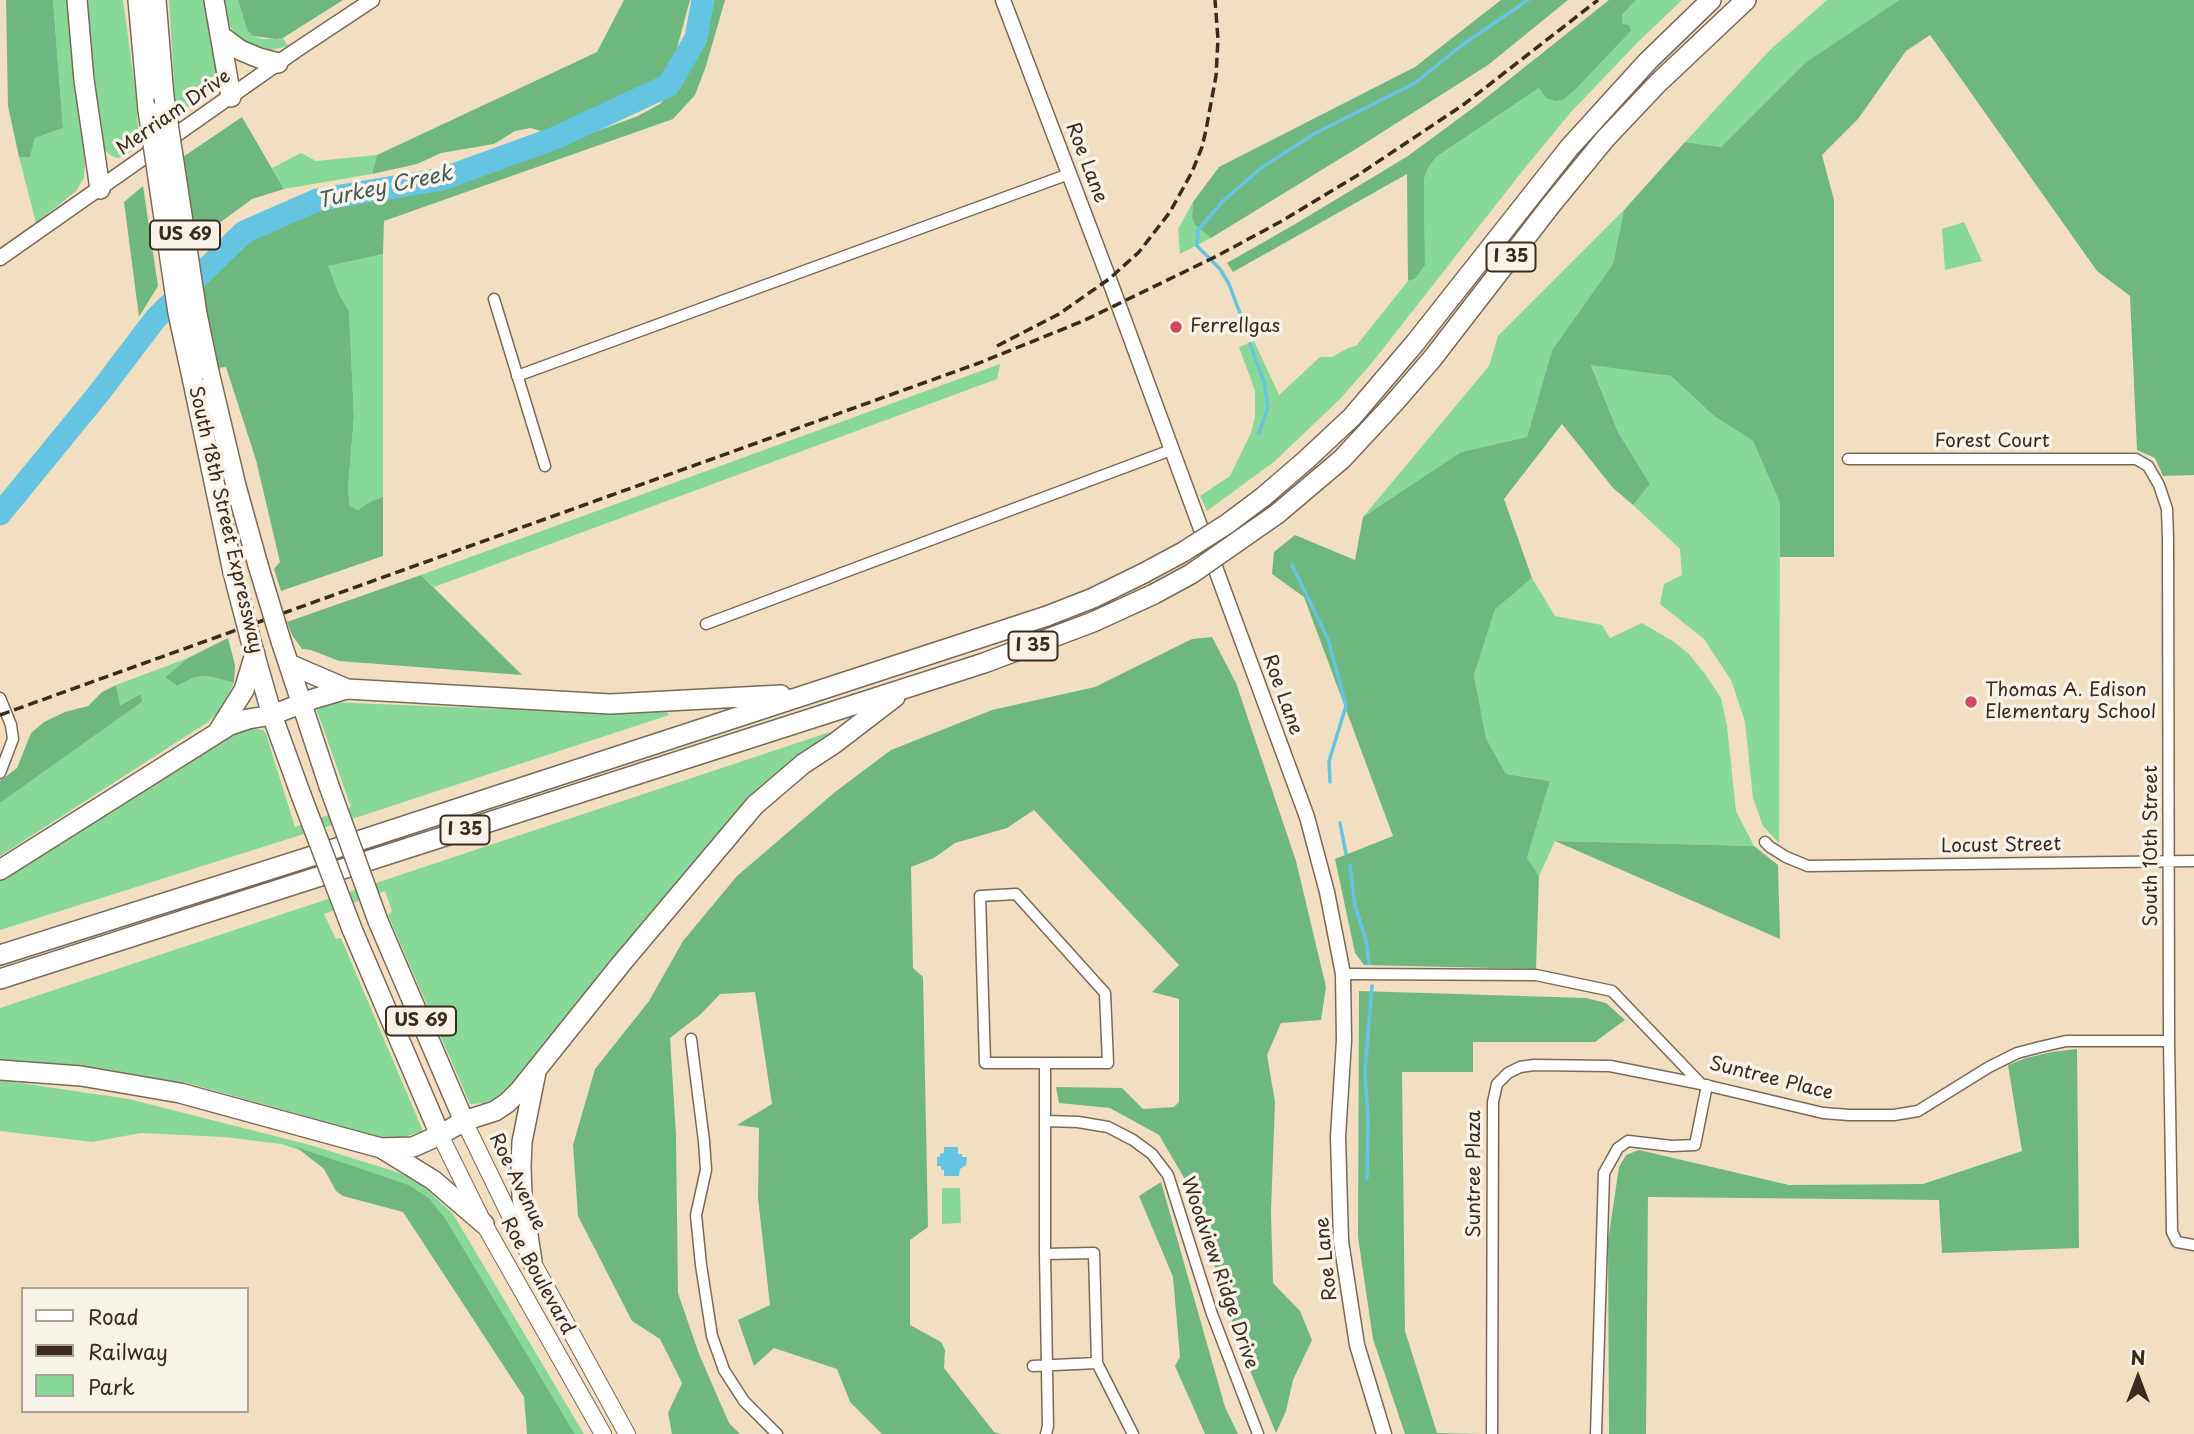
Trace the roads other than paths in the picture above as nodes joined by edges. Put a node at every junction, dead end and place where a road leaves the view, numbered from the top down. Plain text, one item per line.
1 (77, 0) edge
2 (138, 0) edge
3 (156, 0) edge
4 (214, 0) edge
5 (372, 0) edge
6 (1003, 0) edge
7 (1711, 0) edge
8 (1746, 0) edge
9 (220, 35) junction
10 (278, 63) junction
11 (231, 97) junction
12 (1069, 174) junction
13 (100, 189) junction
14 (0, 258) edge
15 (494, 299) dead end
16 (517, 376) junction
17 (201, 377) junction
18 (1171, 450) junction
19 (2136, 459) joint
20 (1848, 460) dead end
21 (545, 466) dead end
22 (706, 624) dead end
23 (254, 651) junction
24 (289, 664) junction
25 (907, 688) junction
26 (347, 690) junction
27 (810, 693) junction
28 (0, 698) edge
29 (302, 703) junction
30 (272, 715) junction
31 (219, 731) junction
32 (0, 773) edge
33 (1765, 842) dead end
34 (2169, 861) junction
35 (2194, 861) edge
36 (1, 870) edge
37 (0, 955) edge
38 (1343, 974) junction
39 (0, 979) edge
40 (691, 1039) dead end
41 (2169, 1041) junction
42 (1045, 1063) junction
43 (537, 1068) junction
44 (0, 1070) edge
45 (1704, 1084) junction
46 (464, 1121) junction
47 (1046, 1121) junction
48 (440, 1135) junction
49 (381, 1148) junction
50 (484, 1224) junction
51 (2194, 1245) edge
52 (1045, 1254) junction
53 (532, 1261) junction
54 (1097, 1363) junction
55 (1032, 1366) dead end
56 (1046, 1367) junction
57 (603, 1434) edge
58 (626, 1434) edge
59 (777, 1434) edge
60 (1046, 1434) edge
61 (1133, 1434) edge
62 (1258, 1434) edge
63 (1384, 1434) edge
64 (1492, 1434) edge
65 (1596, 1434) edge

1 - 13 highway
2 - 17 highway, South 18th Street Expressway / US 69, bridge
3 - 17 highway, South 18th Street Expressway / US 69, bridge
4 - 9 highway
5 - 10 street, Merriam Drive
6 - 12 street, Roe Lane
7 - 27 highway, I 35, bridge
8 - 25 highway, I 35, bridge
9 - 10 highway
9 - 11 highway
10 - 11 street, Merriam Drive
11 - 13 street, Merriam Drive
12 - 16 street
12 - 18 street, Roe Lane
13 - 14 street, Merriam Drive
15 - 16 street
16 - 21 street
17 - 23 highway, South 18th Street Expressway / US 69, bridge
17 - 24 highway, South 18th Street Expressway / US 69, bridge
18 - 22 street
18 - 38 street, Roe Lane
19 - 20 street, Forest Court
19 - 34 street, South 10th Street
23 - 30 highway, South 18th Street Expressway
23 - 31 highway
24 - 26 highway
24 - 29 highway, South 18th Street Expressway / US 69
25 - 39 highway, I 35
25 - 43 highway
26 - 27 highway
26 - 29 highway
27 - 37 highway, I 35
28 - 32 street
29 - 30 highway
29 - 46 highway, South 18th Street Expressway / US 69, bridge
30 - 31 highway
30 - 48 highway, South 18th Street Expressway, bridge
31 - 36 highway
33 - 34 street, Locust Street
34 - 35 street, Locust Street
34 - 41 street, South 10th Street
38 - 45 street, Suntree Place
38 - 63 street, Roe Lane
40 - 59 street
41 - 45 street, Suntree Place
41 - 51 street, South 10th Street
42 - 42 street
42 - 47 street
43 - 46 highway
43 - 53 highway
44 - 49 highway
45 - 64 street, Suntree Plaza
45 - 65 street
46 - 48 highway
46 - 53 main road, Roe Avenue
47 - 52 street
47 - 62 street, Woodview Ridge Drive
48 - 49 highway
48 - 50 main road, Roe Boulevard
49 - 50 highway
50 - 57 main road, Roe Boulevard
52 - 54 street
52 - 56 street
53 - 58 main road, Roe Boulevard
54 - 56 street
54 - 61 street
55 - 56 street
56 - 60 street

